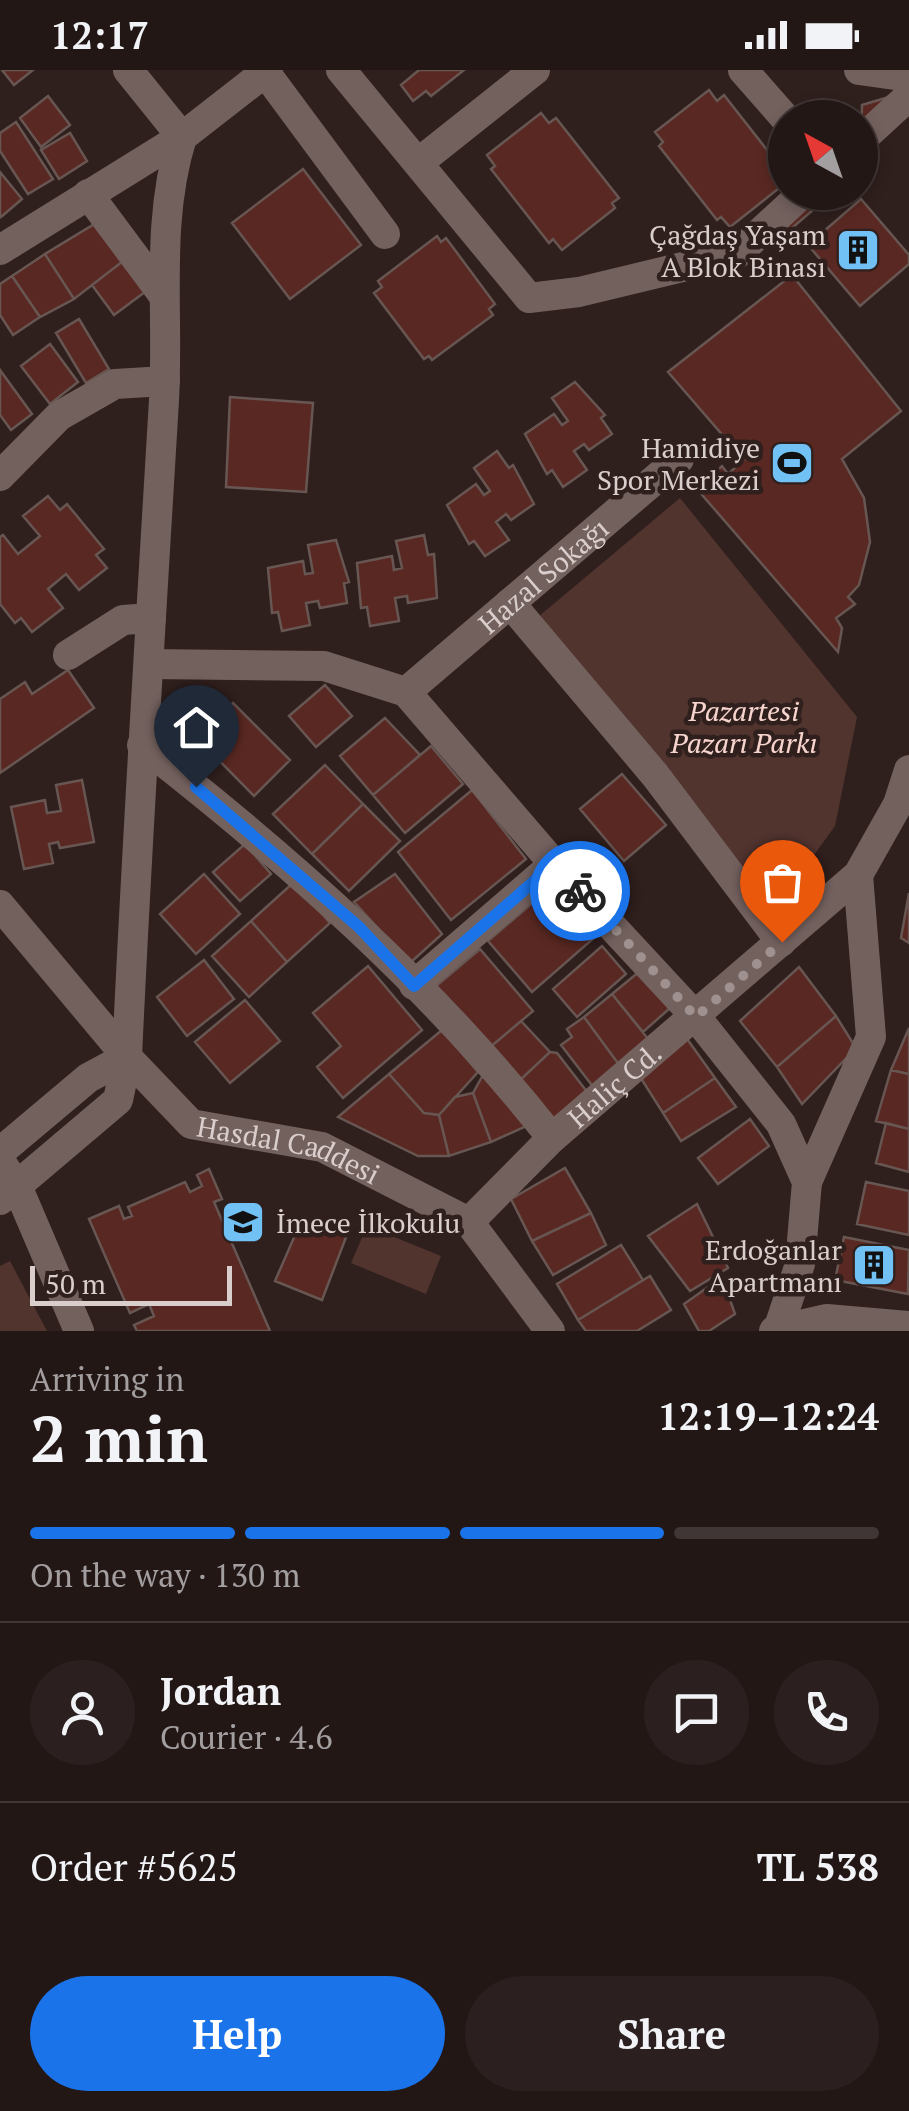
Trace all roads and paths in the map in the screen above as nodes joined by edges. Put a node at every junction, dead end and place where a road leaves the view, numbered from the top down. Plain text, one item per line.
1 (128, 70) edge
2 (341, 70) edge
3 (536, 70) edge
4 (743, 70) edge
5 (859, 70) edge
6 (267, 71) edge
7 (909, 77) edge
8 (909, 96) edge
9 (769, 100) edge
10 (878, 124) edge
11 (182, 137) junction
12 (418, 163) junction
13 (88, 194) junction
14 (784, 210) edge
15 (385, 234) dead end
16 (0, 250) edge
17 (164, 296) junction
18 (165, 381) junction
19 (679, 459) dead end
20 (0, 476) edge
21 (510, 604) junction
22 (152, 618) junction
23 (68, 655) dead end
24 (148, 664) junction
25 (406, 692) junction
26 (142, 745) junction
27 (909, 770) edge
28 (554, 864) junction
29 (858, 875) junction
30 (0, 904) edge
31 (782, 942) junction
32 (414, 986) junction
33 (696, 1017) junction
34 (127, 1057) junction
35 (552, 1138) junction
36 (0, 1152) edge
37 (6, 1182) edge
38 (808, 1182) junction
39 (469, 1222) junction
40 (909, 1326) edge
41 (779, 1330) edge
42 (79, 1331) edge
43 (550, 1331) edge

1 - 11 street
2 - 12 street
3 - 12 street
4 - 9 street
5 - 7 street
6 - 11 street
6 - 15 street
8 - 10 street
11 - 13 street
11 - 17 street
12 - 14 street
13 - 16 street
13 - 17 street
17 - 18 street
18 - 20 street
18 - 22 street
19 - 21 street, Hazal Sokağı
21 - 25 street, Hazal Sokağı
21 - 31 street
22 - 23 street
22 - 24 street
24 - 25 street
24 - 26 street
25 - 28 street
26 - 32 street
26 - 34 street
27 - 29 street, Haliç Cd.
28 - 32 street
28 - 33 street
29 - 31 street, Haliç Cd.
29 - 38 street
30 - 34 street, Hasdal Caddesi
31 - 33 street, Haliç Cd.
32 - 35 street
33 - 35 street, Haliç Cd.
33 - 38 street
34 - 36 street
34 - 37 street
34 - 39 street, Hasdal Caddesi
35 - 39 street, Haliç Cd.
37 - 42 street
38 - 41 street
39 - 43 street, Hasdal Caddesi
40 - 41 street

